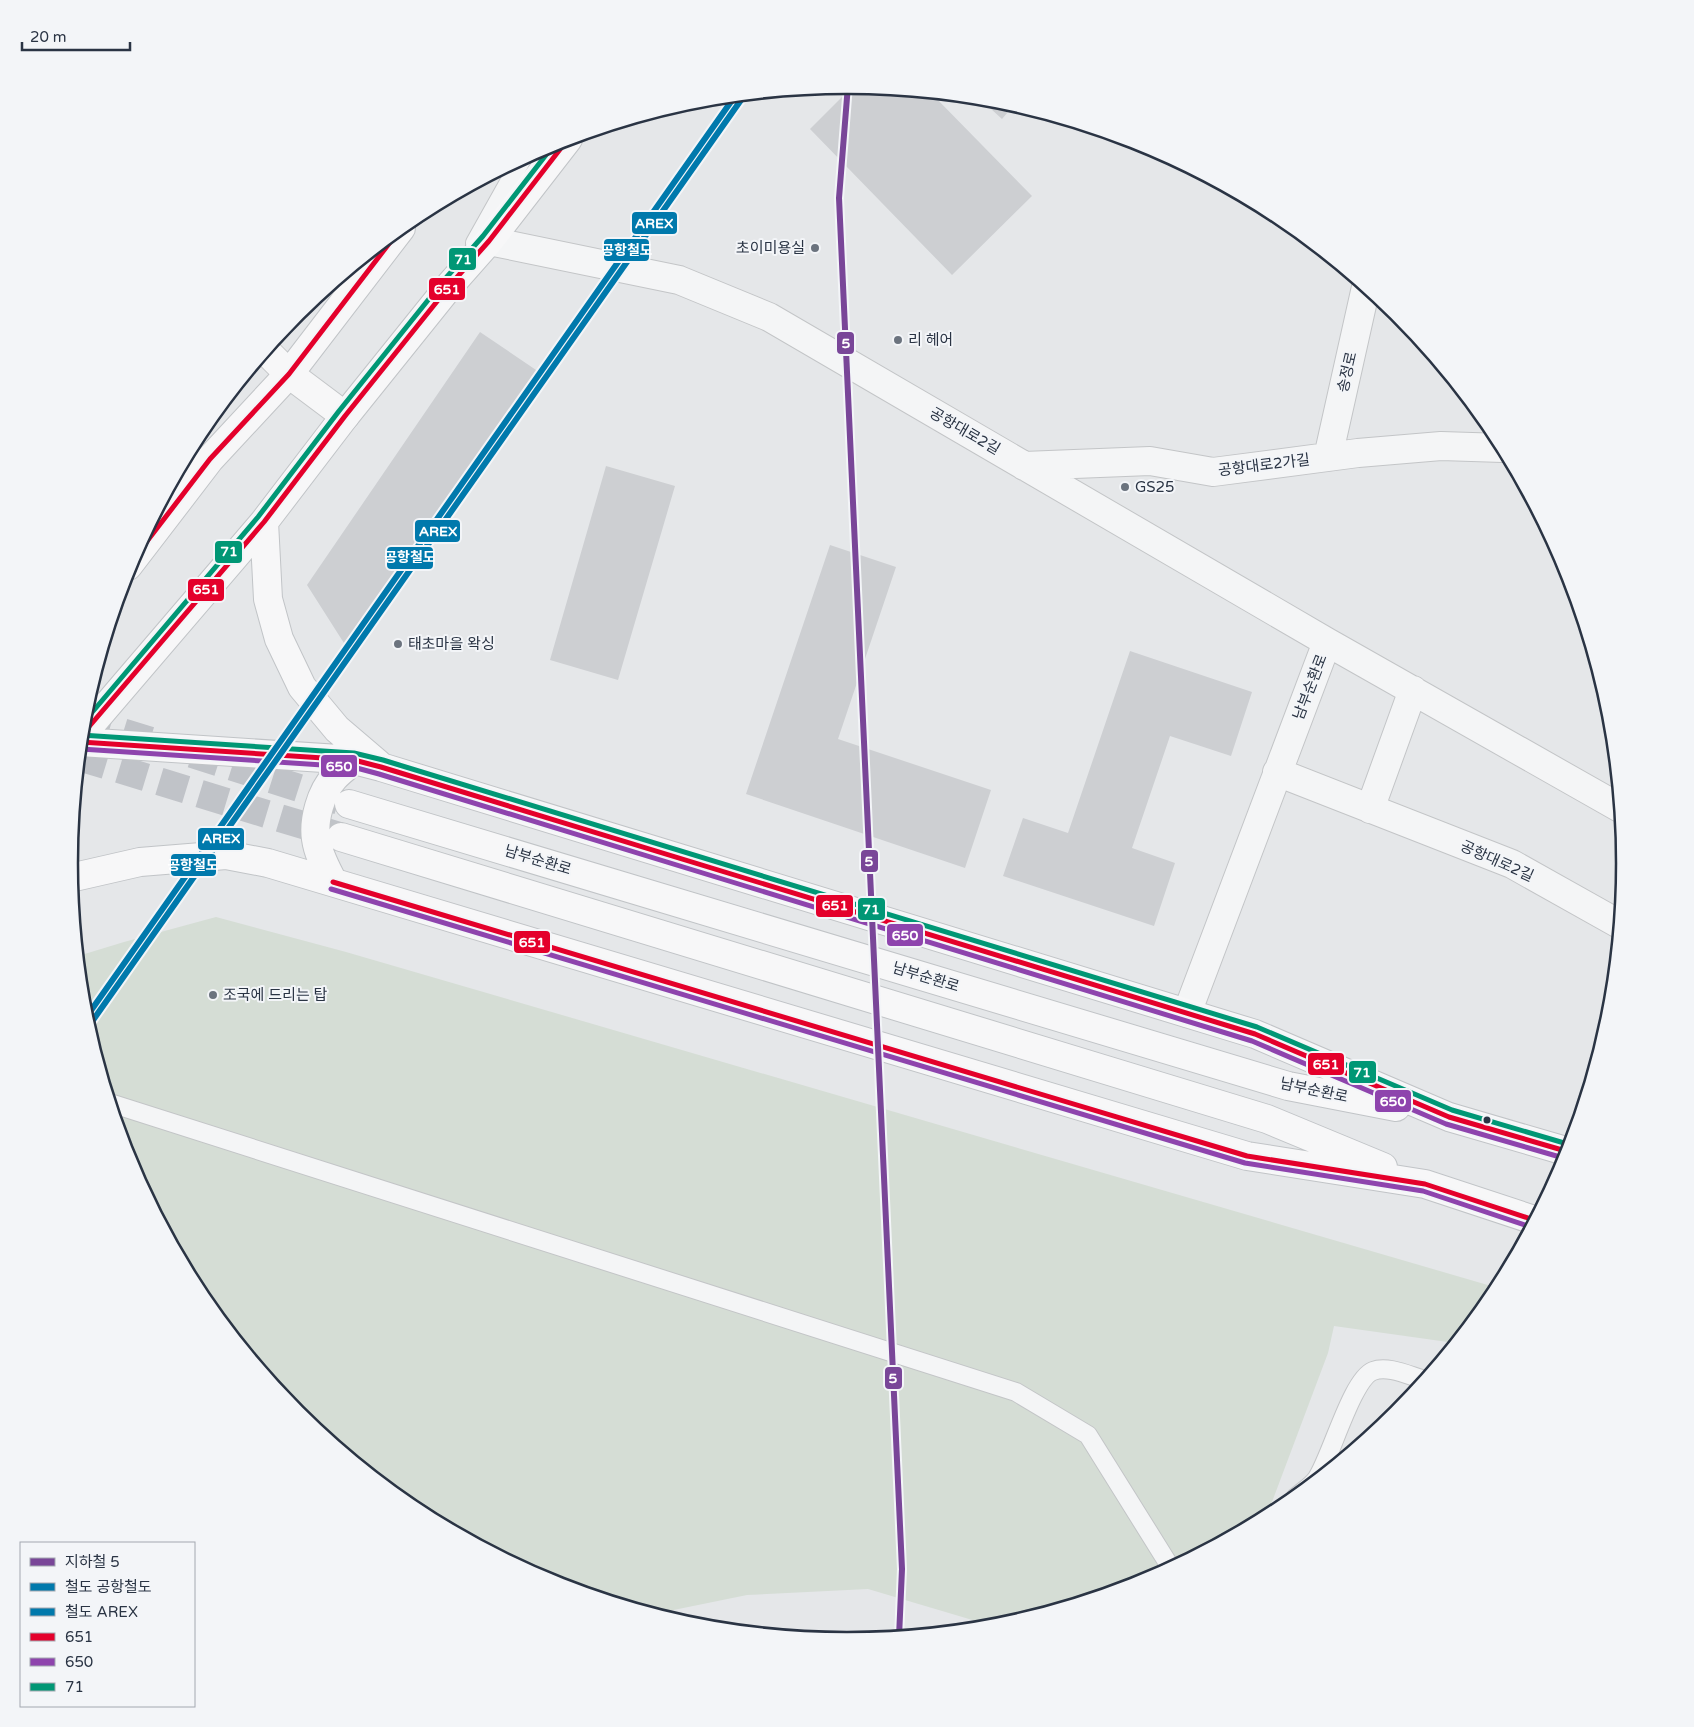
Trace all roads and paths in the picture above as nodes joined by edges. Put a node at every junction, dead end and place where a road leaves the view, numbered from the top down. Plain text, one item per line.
1 (559, 151) edge
2 (516, 169) edge
3 (489, 240) junction
4 (385, 249) edge
5 (451, 284) junction
6 (1364, 294) edge
7 (269, 355) edge
8 (288, 374) junction
9 (345, 416) junction
10 (1494, 448) edge
11 (1328, 457) junction
12 (1024, 466) junction
13 (158, 522) edge
14 (264, 522) junction
15 (1327, 642) junction
16 (1413, 690) junction
17 (90, 725) edge
18 (87, 742) edge
19 (354, 760) junction
20 (381, 767) junction
21 (1277, 772) junction
22 (349, 804) tunnel mouth
23 (1614, 805) edge
24 (1370, 809) junction
25 (341, 837) tunnel mouth
26 (78, 876) edge
27 (333, 882) junction
28 (1614, 921) edge
29 (1187, 1012) junction
30 (116, 1105) edge
31 (1449, 1117) junction
32 (1561, 1150) edge
33 (1425, 1184) junction
34 (1529, 1218) edge
35 (1419, 1378) edge
36 (1322, 1468) edge
37 (1168, 1562) edge

1 - 3 main road
2 - 5 lane
3 - 5 main road
3 - 12 street, 공항대로2길
4 - 8 main road
5 - 9 main road
6 - 11 street, 송정로
7 - 8 main road
8 - 9 main road
8 - 13 main road
9 - 14 main road
10 - 11 street, 공항대로2가길
11 - 12 street, 공항대로2가길
12 - 15 street, 공항대로2길
14 - 17 main road
14 - 20 main road
15 - 16 street, 공항대로2길
15 - 21 street, 남부순환로
16 - 23 street, 공항대로2길
16 - 24 street
18 - 19 main road, 남부순환로
19 - 20 main road, 남부순환로
19 - 27 main road
20 - 29 main road, 남부순환로
21 - 24 street, 공항대로2길
21 - 29 street, 남부순환로
22 - 31 main road, 남부순환로
24 - 28 street, 공항대로2길
25 - 33 main road
26 - 27 main road
27 - 33 main road
29 - 31 main road, 남부순환로
30 - 37 lane
31 - 32 main road, 남부순환로
33 - 34 main road
35 - 36 lane

